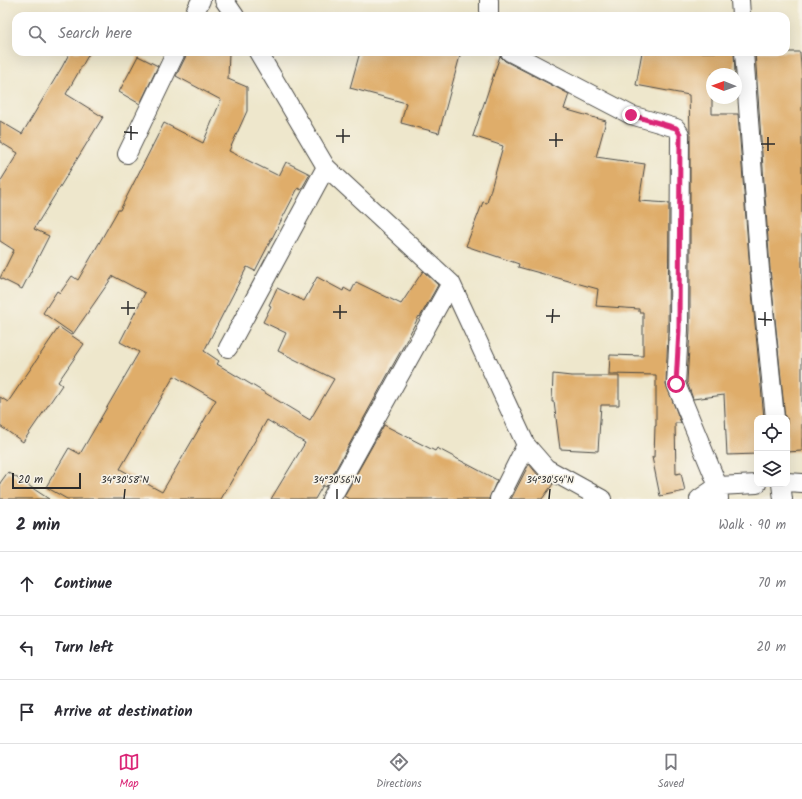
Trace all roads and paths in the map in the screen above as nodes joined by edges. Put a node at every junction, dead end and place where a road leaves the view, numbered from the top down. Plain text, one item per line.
1 (201, 0) edge
2 (224, 0) edge
3 (489, 0) edge
4 (740, 0) edge
5 (195, 12) edge
6 (232, 12) edge
7 (488, 12) edge
8 (741, 12) edge
9 (174, 56) edge
10 (260, 56) edge
11 (518, 56) edge
12 (744, 56) edge
13 (128, 154) dead end
14 (326, 167) junction
15 (451, 283) junction
16 (228, 348) dead end
17 (775, 415) edge
18 (526, 444) junction
19 (790, 482) edge
20 (802, 483) edge
21 (754, 485) edge
22 (781, 487) edge
23 (718, 493) edge
24 (331, 499) edge
25 (499, 499) edge
26 (602, 499) edge
27 (699, 499) edge
28 (783, 499) edge

1 - 5 street
2 - 6 street
3 - 7 street
4 - 8 street
9 - 13 street
10 - 14 street
11 - 23 street
12 - 17 street
14 - 15 street
14 - 16 street
15 - 18 street
15 - 24 street
18 - 25 street
18 - 26 street
19 - 20 street
21 - 23 street
22 - 28 street
23 - 27 street

